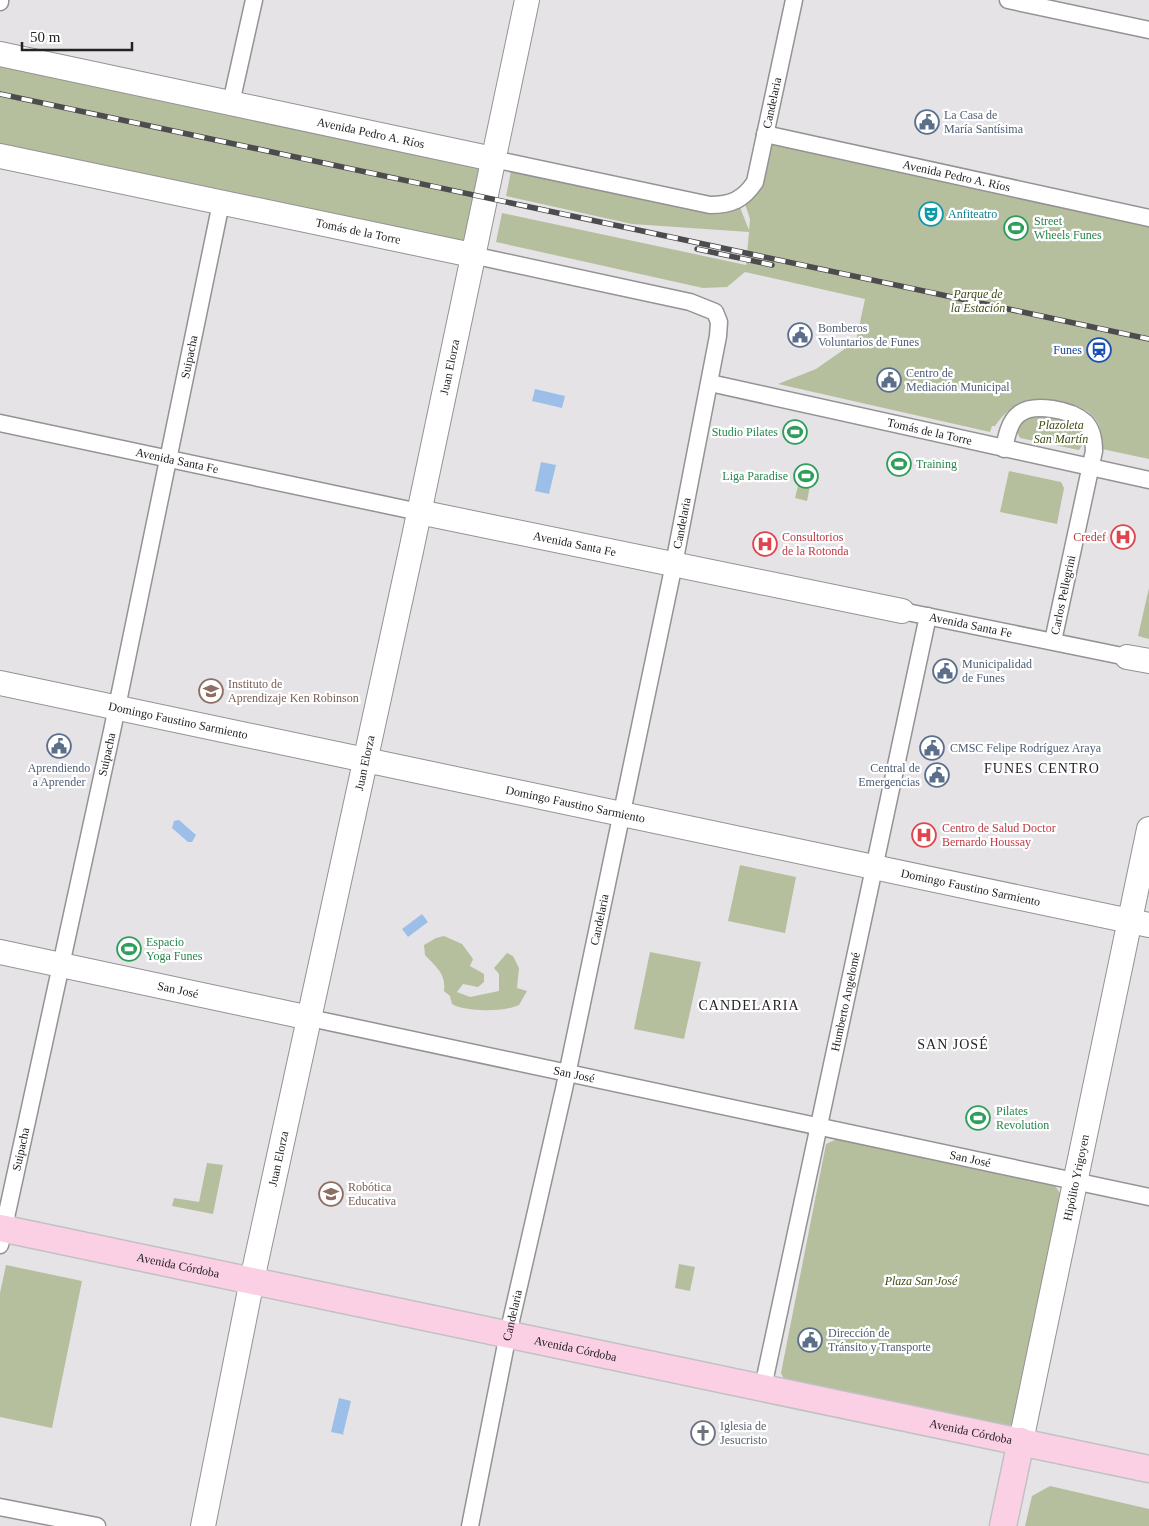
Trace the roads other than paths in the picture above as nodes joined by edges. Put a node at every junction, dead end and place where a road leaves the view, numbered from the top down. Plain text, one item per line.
1 (254, 0) edge
2 (527, 0) edge
3 (794, 0) edge
4 (1008, 0) edge
5 (1052, 5) edge
6 (1149, 30) edge
7 (0, 54) edge
8 (231, 103) junction
9 (766, 134) junction
10 (0, 156) edge
11 (492, 159) junction
12 (740, 199) joint
13 (222, 202) junction
14 (1148, 213) edge
15 (472, 255) junction
16 (714, 312) joint
17 (710, 383) junction
18 (0, 423) edge
19 (1004, 449) junction
20 (170, 459) junction
21 (1090, 468) junction
22 (1149, 480) edge
23 (419, 512) junction
24 (674, 564) junction
25 (902, 611) joint
26 (928, 616) junction
27 (1053, 642) junction
28 (1138, 659) edge
29 (0, 684) edge
30 (117, 709) junction
31 (365, 761) junction
32 (621, 814) junction
33 (1149, 829) edge
34 (874, 868) junction
35 (1139, 923) edge
36 (0, 952) edge
37 (61, 964) junction
38 (310, 1018) junction
39 (567, 1072) junction
40 (818, 1126) junction
41 (1076, 1181) junction
42 (1149, 1197) edge
43 (1, 1234) edge
44 (252, 1280) junction
45 (508, 1334) junction
46 (763, 1387) junction
47 (1021, 1441) junction
48 (1149, 1469) edge
49 (0, 1507) edge
50 (97, 1526) edge
51 (203, 1526) edge
52 (470, 1526) edge
53 (1003, 1526) edge

1 - 8 street
2 - 11 street, Juan Elorza
3 - 9 street, Candelaria
4 - 5 street
5 - 6 street
7 - 8 street, Avenida Pedro A. Ríos
8 - 11 street, Avenida Pedro A. Ríos
9 - 12 street, Candelaria
9 - 14 street, Avenida Pedro A. Ríos
10 - 13 street, Tomás de la Torre
11 - 12 street, Avenida Pedro A. Ríos
11 - 15 street, Juan Elorza
13 - 15 street, Tomás de la Torre
13 - 20 street, Suipacha
15 - 16 street, Tomás de la Torre
15 - 23 street, Juan Elorza
16 - 17 street, Candelaria
17 - 19 street, Tomás de la Torre
17 - 24 street, Candelaria
18 - 20 street, Avenida Santa Fe
19 - 21 street, Tomás de la Torre
19 - 21 street, Carlos Pellegrini
20 - 23 street, Avenida Santa Fe
20 - 30 street, Suipacha
21 - 22 street, Tomás de la Torre
21 - 27 street, Carlos Pellegrini
23 - 24 street, Avenida Santa Fe
23 - 31 street, Juan Elorza
24 - 25 street, Avenida Santa Fe
24 - 32 street, Candelaria
25 - 26 street, Avenida Santa Fe
26 - 27 street, Avenida Santa Fe
26 - 34 street, Humberto Angelomé
27 - 28 street, Avenida Santa Fe
29 - 30 street, Domingo Faustino Sarmiento
30 - 31 street, Domingo Faustino Sarmiento
30 - 37 street, Suipacha
31 - 32 street, Domingo Faustino Sarmiento
31 - 38 street, Juan Elorza
32 - 34 street, Domingo Faustino Sarmiento
32 - 39 street, Candelaria
33 - 35 street, Hipólito Yrigoyen
34 - 35 street, Domingo Faustino Sarmiento
34 - 40 street, Humberto Angelomé
35 - 41 street, Hipólito Yrigoyen
36 - 37 street, San José
37 - 38 street, San José
37 - 43 street, Suipacha
38 - 39 street, San José
38 - 44 street, Juan Elorza
39 - 40 street, San José
39 - 45 street, Candelaria
40 - 41 street, San José
40 - 46 street, Humberto Angelomé
41 - 42 street, San José
41 - 47 street, Hipólito Yrigoyen
43 - 44 main road, Avenida Córdoba
44 - 45 main road, Avenida Córdoba
44 - 51 street, Juan Elorza
45 - 46 main road, Avenida Córdoba
45 - 52 street, Candelaria
46 - 47 main road, Avenida Córdoba
47 - 48 main road, Avenida Córdoba
47 - 53 main road, Hipólito Yrigoyen
49 - 50 street

